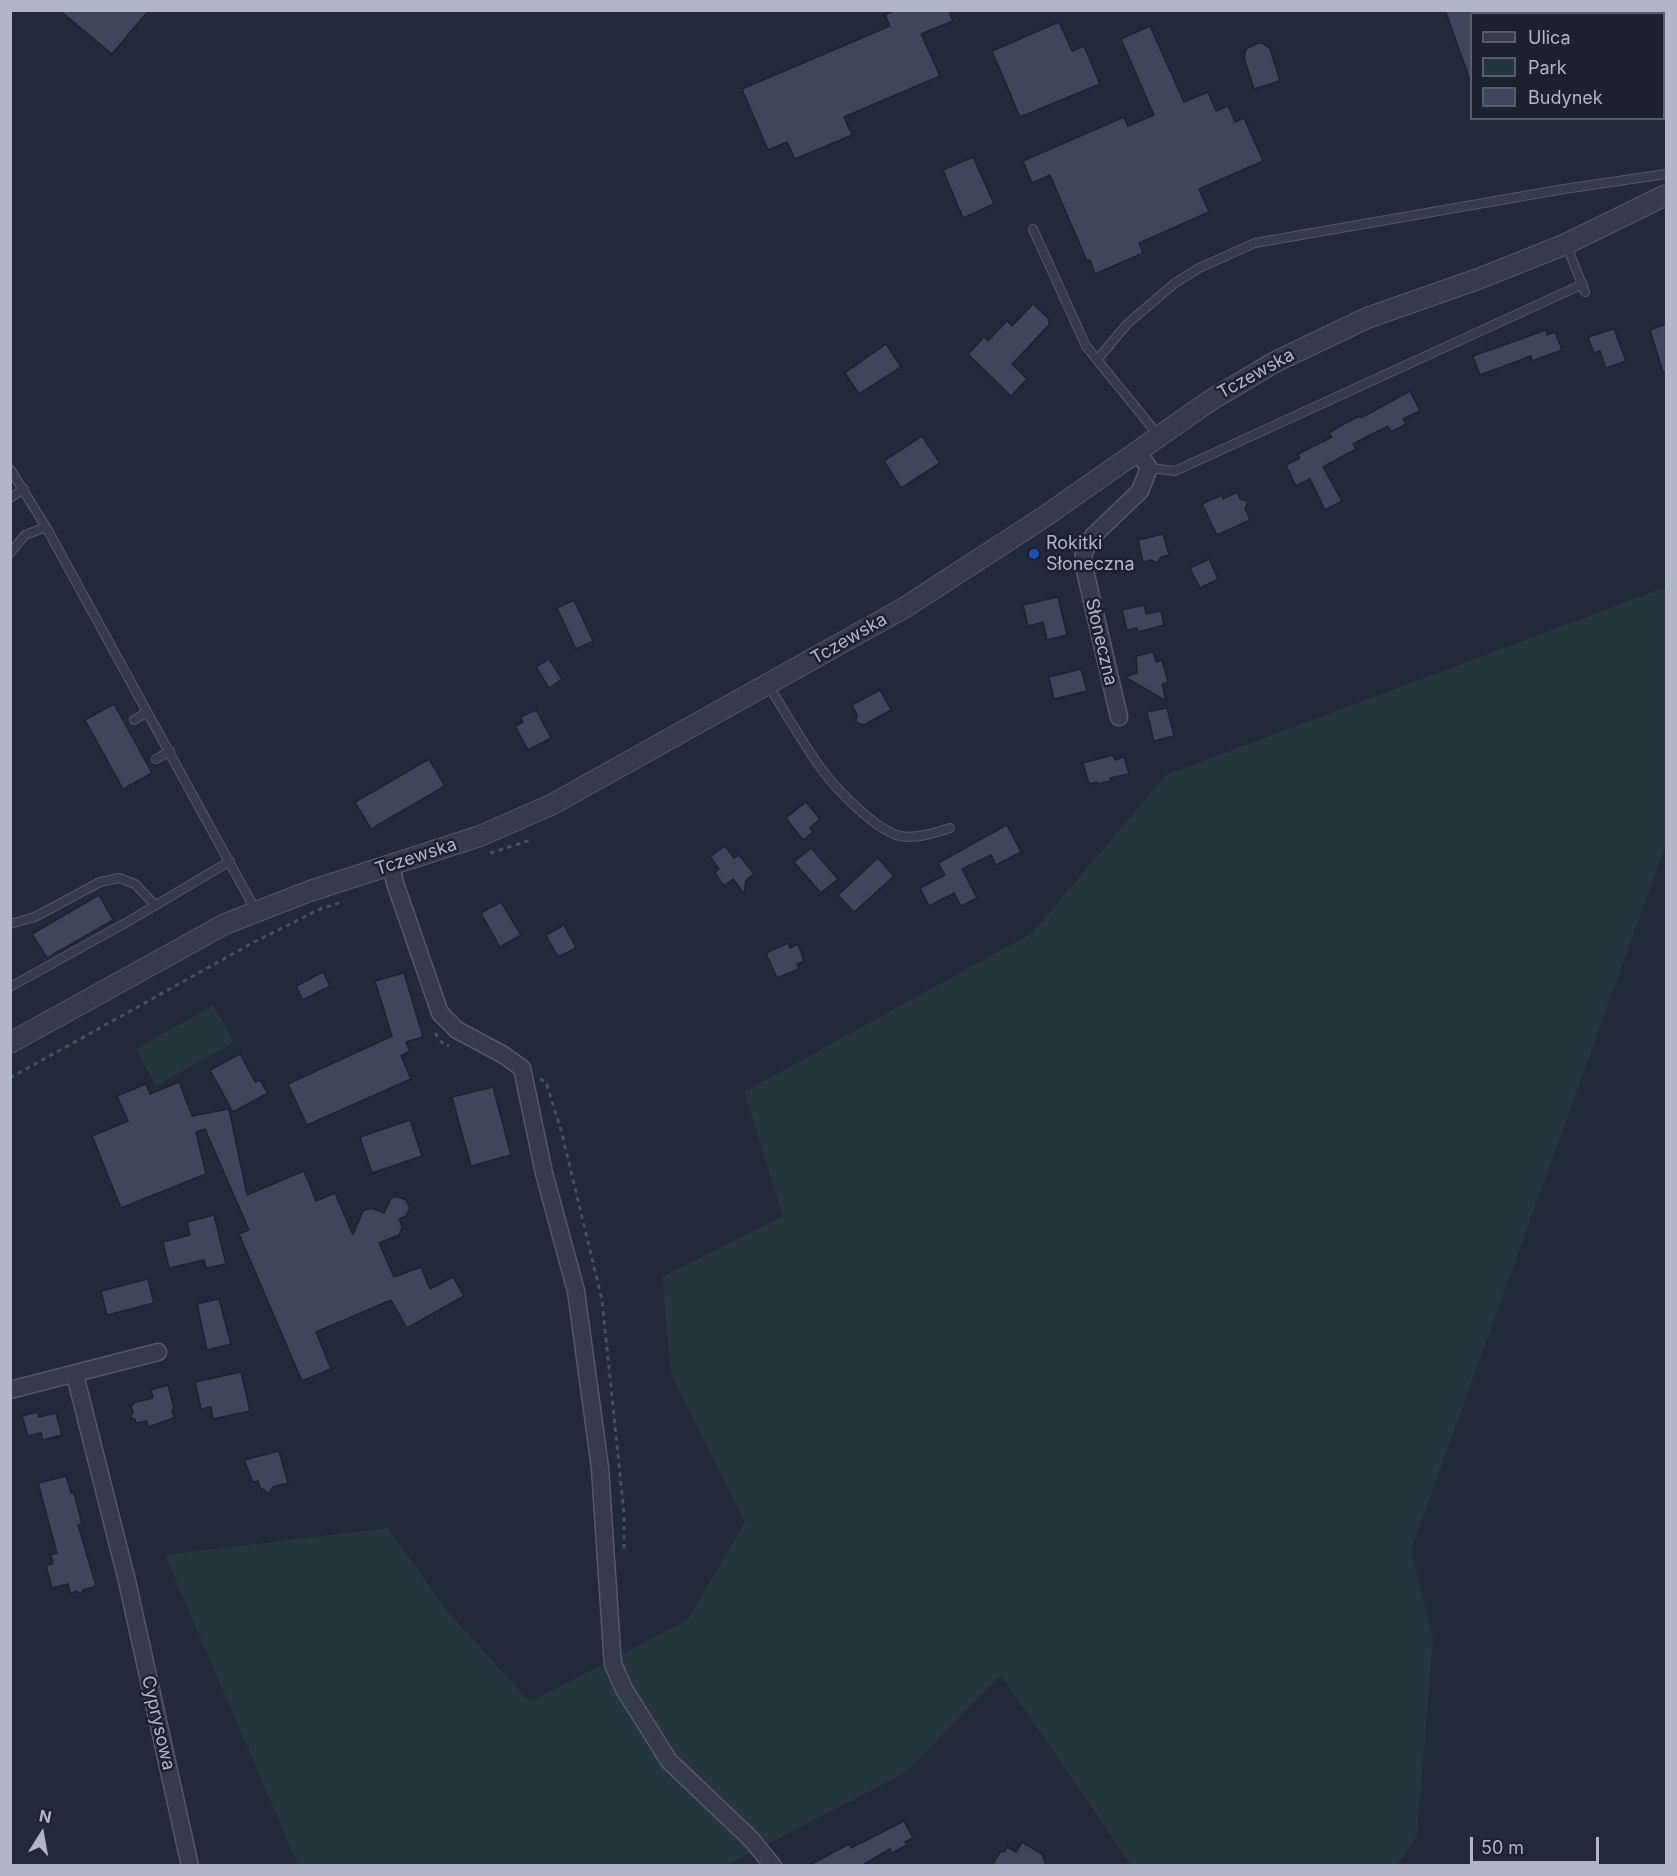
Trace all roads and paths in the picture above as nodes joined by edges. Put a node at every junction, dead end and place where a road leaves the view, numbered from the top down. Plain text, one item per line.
1 (1666, 174) edge
2 (1666, 195) edge
3 (1033, 229) dead end
4 (1566, 244) junction
5 (1098, 359) junction
6 (1158, 435) junction
7 (1137, 451) junction
8 (1149, 468) junction
9 (10, 469) edge
10 (24, 489) junction
11 (10, 498) edge
12 (46, 527) junction
13 (10, 553) edge
14 (768, 685) junction
15 (147, 712) junction
16 (1119, 717) dead end
17 (134, 720) dead end
18 (170, 751) junction
19 (156, 759) dead end
20 (950, 828) dead end
21 (531, 840) dead end
22 (486, 855) dead end
23 (230, 861) junction
24 (391, 865) junction
25 (352, 898) dead end
26 (155, 905) junction
27 (256, 910) junction
28 (10, 924) edge
29 (10, 987) edge
30 (431, 1024) dead end
31 (10, 1043) edge
32 (452, 1048) dead end
33 (10, 1078) edge
34 (158, 1352) dead end
35 (75, 1375) junction
36 (10, 1390) edge
37 (190, 1866) edge
38 (773, 1866) edge

1 - 5 lane
2 - 4 street, Tczewska
3 - 5 lane
4 - 6 street, Tczewska
4 - 8 lane
5 - 6 lane
6 - 7 street, Tczewska
7 - 8 street
7 - 14 street, Tczewska
8 - 16 street, Słoneczna
9 - 10 lane
10 - 11 lane
10 - 12 lane
12 - 13 lane
12 - 15 lane
14 - 20 lane
14 - 24 street, Tczewska
15 - 17 lane
15 - 18 lane
18 - 19 lane
18 - 23 lane
21 - 22 path
23 - 26 lane
23 - 27 lane
24 - 27 street, Tczewska
24 - 38 street
25 - 33 path
26 - 28 lane
26 - 29 lane
27 - 31 street, Tczewska
30 - 32 path
34 - 35 street
35 - 36 street
35 - 37 street, Cyprysowa

